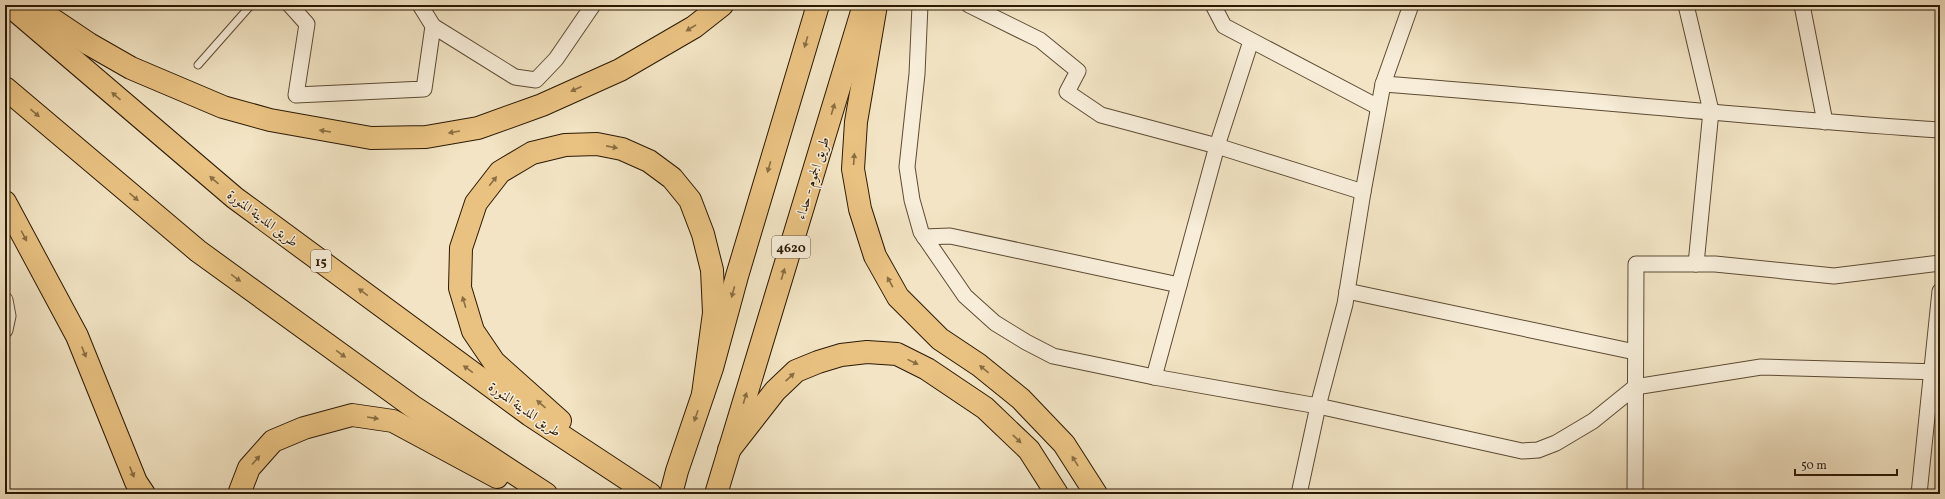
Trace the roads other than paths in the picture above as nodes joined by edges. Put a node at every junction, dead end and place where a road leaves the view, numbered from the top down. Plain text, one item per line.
1 (9, 5) edge
2 (31, 5) edge
3 (251, 5) edge
4 (290, 5) edge
5 (420, 5) edge
6 (593, 5) edge
7 (722, 5) edge
8 (818, 5) edge
9 (864, 5) edge
10 (876, 5) edge
11 (920, 5) edge
12 (969, 5) edge
13 (1213, 5) edge
14 (1411, 5) edge
15 (1686, 5) edge
16 (1802, 5) edge
17 (434, 26) junction
18 (1252, 41) junction
19 (198, 65) dead end
20 (1382, 84) junction
21 (5, 88) edge
22 (1378, 107) junction
23 (1711, 111) junction
24 (1825, 122) junction
25 (1940, 130) edge
26 (1217, 146) junction
27 (1363, 192) junction
28 (5, 202) edge
29 (924, 237) junction
30 (1940, 263) edge
31 (1696, 264) junction
32 (1179, 285) junction
33 (1347, 291) junction
34 (1940, 291) edge
35 (5, 300) edge
36 (5, 330) edge
37 (1635, 352) junction
38 (1936, 372) edge
39 (1154, 377) junction
40 (1635, 387) junction
41 (704, 394) junction
42 (1318, 406) junction
43 (729, 450) junction
44 (622, 476) junction
45 (717, 492) edge
46 (144, 494) edge
47 (239, 494) edge
48 (527, 494) edge
49 (546, 494) edge
50 (650, 494) edge
51 (671, 494) edge
52 (1058, 494) edge
53 (1096, 494) edge
54 (1299, 494) edge
55 (1635, 494) edge
56 (1919, 494) edge

44 -> 1 main road, طريق المدينة المنورة / 15
7 -> 2 main road
3 - 19 lane
4 - 17 street
5 - 17 street
6 - 17 street
8 -> 41 main road
43 -> 9 main road, طريق الجموم - حداء / 4620
53 -> 10 main road
11 - 29 street
12 - 26 street
13 - 18 street
14 - 20 street
15 - 23 street
16 - 24 street
18 - 22 street
18 - 26 street
20 - 22 street
20 - 23 street
21 -> 49 main road
22 - 27 street
23 - 24 street
23 - 31 street
24 - 25 street
26 - 27 street
26 - 32 street
27 - 33 street
28 -> 46 main road
29 - 32 street
29 - 39 street
30 - 31 street
31 - 37 street
32 - 39 street
33 - 37 street
33 - 42 street
34 - 38 street
35 - 36 street
37 - 40 street
38 - 40 street
38 - 56 street
39 - 42 street
40 - 42 street
40 - 55 street
44 -> 41 main road
41 -> 51 main road
42 - 54 street
43 - 45 main road, طريق الجموم - حداء / 4620
43 -> 52 main road
44 - 50 main road, طريق المدينة المنورة / 15
47 -> 48 main road

